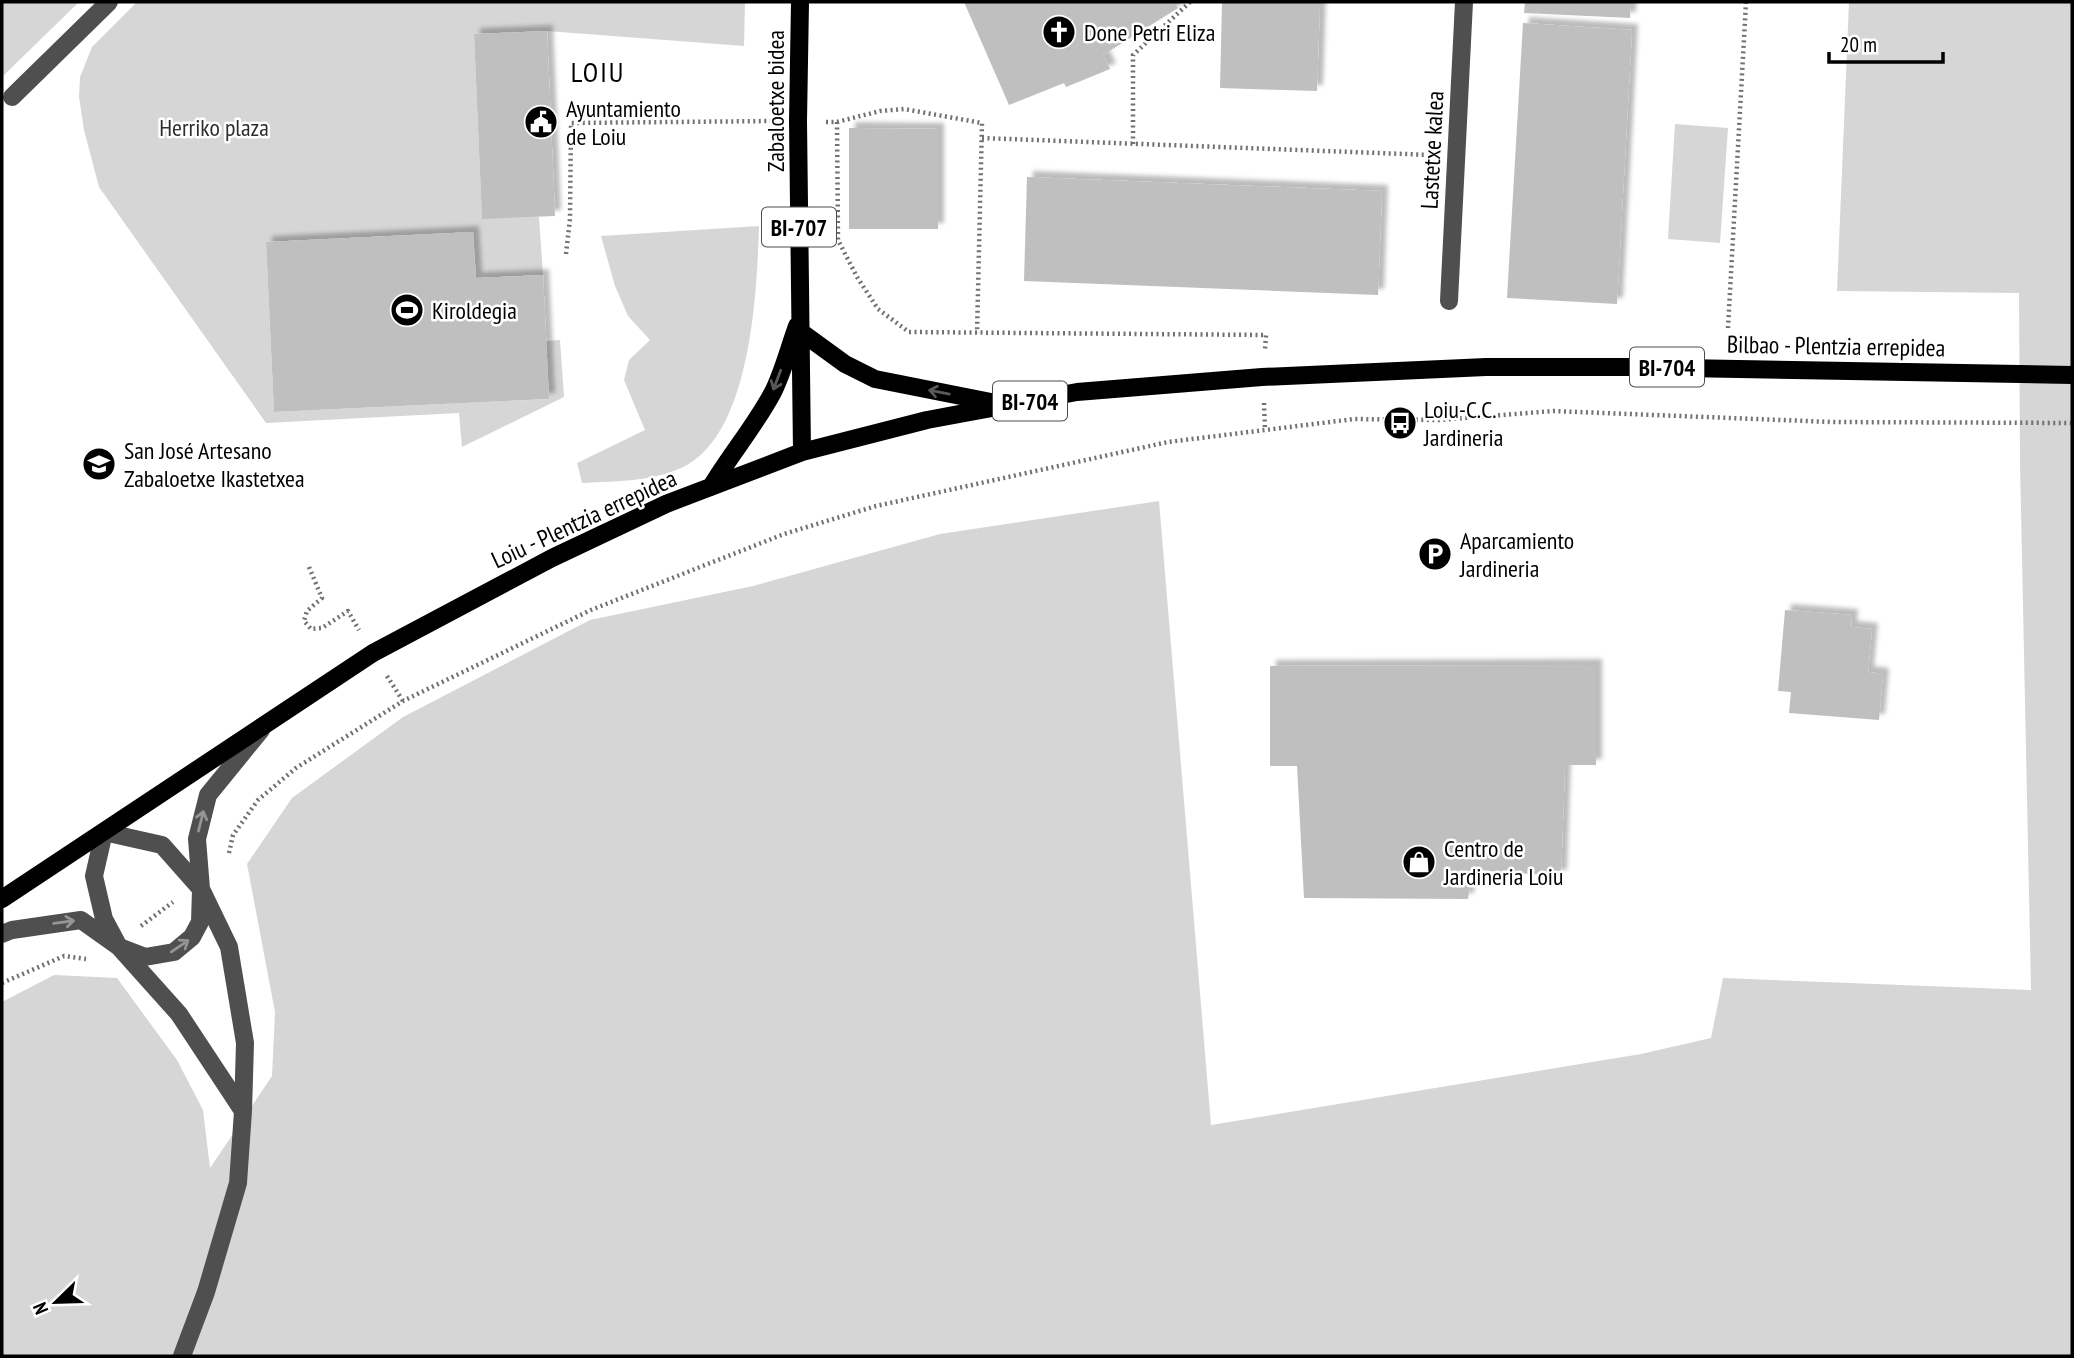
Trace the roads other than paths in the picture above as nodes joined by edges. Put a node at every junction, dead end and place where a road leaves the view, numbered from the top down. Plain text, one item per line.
1 (109, 2) edge
2 (800, 2) edge
3 (1464, 2) edge
4 (12, 97) dead end
5 (1449, 302) dead end
6 (801, 324) junction
7 (2072, 374) edge
8 (1262, 377) joint
9 (1006, 405) junction
10 (802, 452) junction
11 (711, 487) junction
12 (267, 722) junction
13 (104, 832) junction
14 (201, 889) junction
15 (2, 899) edge
16 (2, 934) edge
17 (119, 947) junction
18 (243, 1111) junction
19 (182, 1356) edge

1 - 4 street
2 - 6 main road, Zabaloetxe bidea / BI-707
3 - 5 street, Lastetxe kalea
9 -> 6 main road
6 - 10 main road, Zabaloetxe bidea / BI-707
6 -> 11 main road
7 - 8 main road, Bilbao - Plentzia errepidea / BI-704
8 - 9 main road, Loiu - Plentzia errepidea / BI-704
9 - 10 main road, Loiu - Plentzia errepidea / BI-704
10 - 11 main road, Loiu - Plentzia errepidea
11 - 12 main road, Loiu - Plentzia errepidea
12 - 13 main road, Loiu - Plentzia errepidea
14 -> 12 street
13 - 14 street
13 - 15 main road, Loiu - Plentzia errepidea
13 - 17 street
17 -> 14 street
14 - 18 street
16 -> 17 street
17 - 18 street
18 - 19 street

